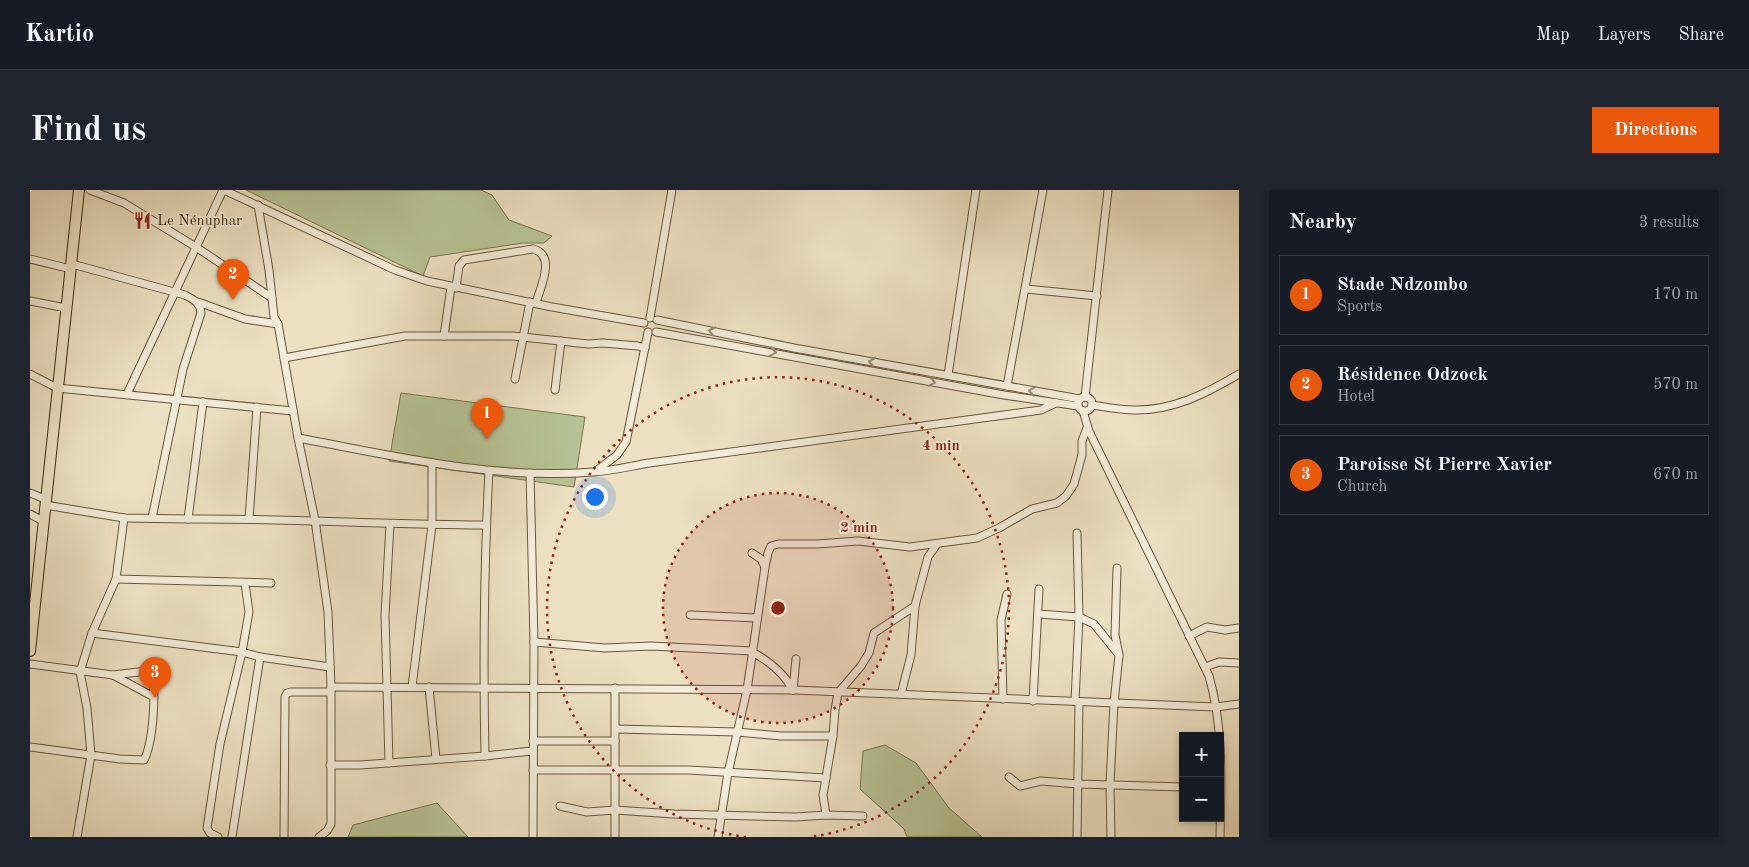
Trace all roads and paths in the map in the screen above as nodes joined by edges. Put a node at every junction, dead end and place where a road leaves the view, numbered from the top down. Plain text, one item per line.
1 (78, 190) edge
2 (90, 190) edge
3 (223, 190) edge
4 (672, 190) edge
5 (976, 190) edge
6 (1043, 190) edge
7 (1108, 190) edge
8 (258, 205) junction
9 (196, 247) junction
10 (30, 259) edge
11 (71, 266) junction
12 (454, 288) junction
13 (1026, 289) junction
14 (175, 293) junction
15 (1097, 296) junction
16 (272, 298) junction
17 (30, 301) edge
18 (198, 302) junction
19 (533, 303) junction
20 (66, 308) junction
21 (650, 320) junction
22 (278, 324) junction
23 (652, 332) junction
24 (444, 336) junction
25 (524, 337) junction
26 (561, 341) junction
27 (645, 348) junction
28 (284, 358) junction
29 (30, 374) edge
30 (1239, 374) edge
31 (948, 376) junction
32 (515, 379) dead end
33 (1007, 386) junction
34 (57, 388) junction
35 (556, 390) dead end
36 (127, 394) junction
37 (178, 399) junction
38 (203, 402) junction
39 (1056, 403) junction
40 (1081, 403) junction
41 (1092, 406) junction
42 (256, 407) junction
43 (293, 411) junction
44 (1087, 428) junction
45 (298, 438) junction
46 (432, 463) junction
47 (489, 471) junction
48 (594, 472) junction
49 (530, 473) junction
50 (30, 493) edge
51 (45, 502) junction
52 (30, 514) edge
53 (124, 518) junction
54 (152, 518) junction
55 (188, 519) junction
56 (249, 519) junction
57 (315, 520) junction
58 (44, 521) junction
59 (390, 524) junction
60 (486, 524) junction
61 (432, 525) junction
62 (1077, 533) dead end
63 (937, 544) junction
64 (752, 552) dead end
65 (765, 567) junction
66 (1117, 568) dead end
67 (116, 580) junction
68 (245, 583) junction
69 (271, 583) dead end
70 (1039, 589) dead end
71 (33, 591) edge
72 (1005, 595) dead end
73 (915, 606) junction
74 (1038, 614) junction
75 (690, 615) dead end
76 (1079, 617) junction
77 (757, 618) junction
78 (1239, 628) edge
79 (92, 633) junction
80 (1189, 636) junction
81 (534, 642) junction
82 (30, 647) edge
83 (30, 651) edge
84 (242, 652) junction
85 (752, 652) junction
86 (1119, 655) junction
87 (260, 657) junction
88 (796, 659) dead end
89 (1239, 663) edge
90 (30, 664) edge
91 (330, 667) junction
92 (1205, 667) junction
93 (80, 672) junction
94 (113, 675) junction
95 (429, 686) junction
96 (386, 687) junction
97 (412, 687) junction
98 (484, 687) junction
99 (532, 688) junction
100 (615, 688) junction
101 (331, 690) junction
102 (747, 690) junction
103 (793, 690) junction
104 (838, 693) junction
105 (902, 694) junction
106 (152, 696) junction
107 (1003, 699) junction
108 (1033, 701) junction
109 (1077, 701) junction
110 (1114, 703) junction
111 (1239, 704) edge
112 (1216, 707) junction
113 (616, 729) junction
114 (737, 732) junction
115 (832, 736) junction
116 (533, 741) junction
117 (615, 741) junction
118 (30, 747) edge
119 (532, 751) junction
120 (90, 755) junction
121 (485, 756) junction
122 (436, 758) junction
123 (389, 763) junction
124 (330, 765) junction
125 (533, 770) junction
126 (614, 770) junction
127 (728, 773) junction
128 (1009, 777) dead end
129 (1220, 777) edge
130 (826, 778) junction
131 (1078, 784) junction
132 (1110, 784) junction
133 (1179, 787) edge
134 (560, 806) dead end
135 (615, 810) junction
136 (721, 815) junction
137 (826, 815) junction
138 (863, 816) dead end
139 (1220, 822) edge
140 (77, 837) edge
141 (218, 837) edge
142 (232, 837) edge
143 (284, 837) edge
144 (319, 837) edge
145 (533, 837) edge
146 (615, 837) edge
147 (718, 837) edge
148 (1077, 837) edge
149 (1111, 837) edge
150 (1220, 837) edge

1 - 11 highway
2 - 9 street
3 - 8 street
3 - 9 street
4 - 21 street
5 - 31 street
6 - 13 street
7 - 15 street
8 - 12 street
8 - 16 street
9 - 14 street
9 - 16 street
10 - 11 street
11 - 14 street
11 - 20 highway
12 - 19 street
12 - 19 street
12 - 24 street
13 - 15 street
13 - 33 street
14 - 18 street
14 - 36 street
15 - 40 street
16 - 22 street
17 - 20 street
18 - 22 street
18 - 37 street
19 - 21 street
19 - 25 street
20 - 34 highway
21 - 23 street
21 - 23 street
31 -> 21 street
22 - 28 street
23 - 27 street
23 -> 39 street
24 - 25 street
24 - 28 street
25 - 26 street
25 - 32 street
26 - 27 street
26 - 35 street
27 - 48 street
28 - 43 street
29 - 34 street
30 - 41 street
31 - 33 street
40 -> 33 street
34 - 36 street
34 - 51 highway
36 - 37 street
37 - 38 street
37 - 54 street
38 - 42 street
38 - 55 street
39 - 40 street
39 - 48 street
40 - 41 street
40 - 41 street
40 - 44 street
42 - 43 street
42 - 56 street
43 - 45 street
44 - 63 street
44 - 80 street
45 - 46 street
45 - 57 street
46 - 47 street
46 - 61 street
47 - 49 street
47 - 60 street
48 - 49 street
49 - 81 street
50 - 51 street
51 - 53 street
51 - 58 highway
52 - 58 street
53 - 54 street
53 - 67 street
54 - 55 street
55 - 56 street
56 - 57 street
57 - 59 street
57 - 91 street
58 - 71 highway
59 - 61 street
59 - 96 street
60 - 61 street
60 - 98 street
61 - 97 street
62 - 76 street
63 - 65 street
63 - 73 street
64 - 65 street
65 - 77 street
66 - 86 street
67 - 68 street
67 - 79 street
68 - 69 street
68 - 84 street
70 - 74 street
71 - 82 highway
72 - 107 street
73 - 104 street
73 - 105 street
74 - 76 street
74 - 108 street
75 - 77 street
76 - 86 street
76 - 109 street
77 - 85 street
78 - 80 street
79 - 84 street
79 - 93 street
80 - 92 street
81 - 85 street
81 - 99 street
82 - 83 highway
84 - 87 street
84 - 141 street
85 - 102 street
85 - 103 street
86 - 110 street
87 - 91 street
87 - 142 street
88 - 103 street
89 - 92 street
90 - 93 street
91 - 101 street
92 - 112 street
93 - 94 street
93 - 120 street
94 - 106 street
94 - 106 street
95 - 97 street
95 - 98 street
95 - 122 street
96 - 97 street
96 - 101 street
96 - 123 street
98 - 99 street
98 - 121 street
99 - 100 street
99 - 116 street
100 - 102 street
100 - 113 street
101 - 124 street
101 - 143 street
102 - 103 street
102 - 114 street
103 - 104 street
104 - 105 street
104 - 115 street
105 - 107 street
106 - 120 street
107 - 108 street
108 - 109 street
109 - 110 street
109 - 131 street
110 - 112 street
110 - 132 street
111 - 112 street
112 - 129 street
113 - 114 street
113 - 117 street
114 - 115 street
114 - 127 street
115 - 130 street
116 - 117 street
116 - 119 street
117 - 126 street
118 - 120 street
119 - 121 street
119 - 125 street
120 - 140 street
121 - 122 street
122 - 123 street
123 - 124 street
124 - 144 street
125 - 126 street
125 - 145 street
126 - 127 street
126 - 135 street
127 - 130 street
127 - 136 street
128 - 131 street
130 - 137 street
131 - 132 street
131 - 148 street
132 - 133 street
132 - 149 street
134 - 135 street
135 - 136 street
135 - 146 street
136 - 137 street
136 - 147 street
137 - 138 street
139 - 150 street

